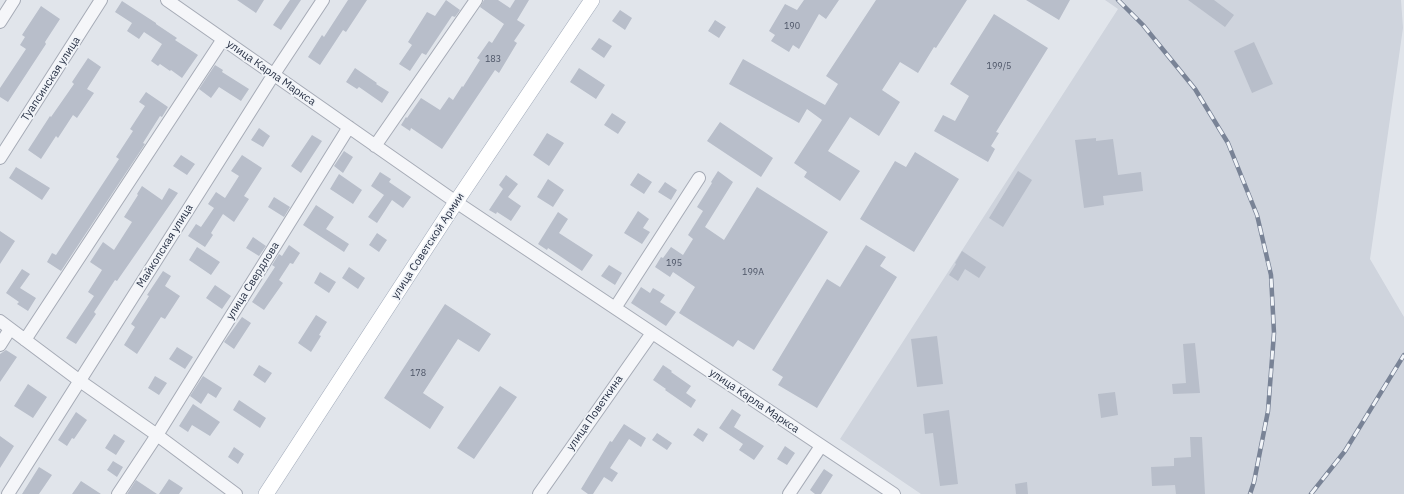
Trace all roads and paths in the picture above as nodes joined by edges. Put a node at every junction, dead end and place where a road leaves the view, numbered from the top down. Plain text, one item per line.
1 (14, 0) edge
2 (101, 0) edge
3 (167, 0) edge
4 (323, 0) edge
5 (476, 0) edge
6 (592, 0) edge
7 (0, 22) edge
8 (223, 39) junction
9 (274, 74) junction
10 (349, 127) junction
11 (375, 146) junction
12 (0, 158) edge
13 (699, 178) dead end
14 (456, 202) junction
15 (615, 308) junction
16 (0, 321) edge
17 (10, 329) junction
18 (652, 333) junction
19 (25, 340) junction
20 (0, 345) edge
21 (80, 381) junction
22 (157, 435) junction
23 (821, 446) junction
24 (8, 494) edge
25 (118, 494) edge
26 (236, 494) edge
27 (266, 494) edge
28 (539, 494) edge
29 (789, 494) edge
30 (894, 494) edge

1 - 7 street
2 - 12 street, Туапсинская улица
3 - 8 street, улица Карла Маркса
4 - 9 street, Майкопская улица
5 - 11 street
6 - 14 main road, улица Советской Армии
8 - 9 street, улица Карла Маркса
8 - 19 street
9 - 10 street, улица Карла Маркса
9 - 21 street, Майкопская улица
10 - 11 street, улица Карла Маркса
10 - 22 street, улица Свердлова
11 - 14 street, улица Карла Маркса
13 - 15 street
14 - 15 street, улица Карла Маркса
14 - 27 main road, улица Советской Армии
15 - 18 street, улица Карла Маркса
16 - 17 street
17 - 19 street
17 - 20 street
18 - 23 street, улица Карла Маркса
18 - 28 street, улица Поветкина
19 - 21 street
21 - 22 street
21 - 24 street, Майкопская улица
22 - 25 street, улица Свердлова
22 - 26 street
23 - 29 street
23 - 30 street, улица Карла Маркса

